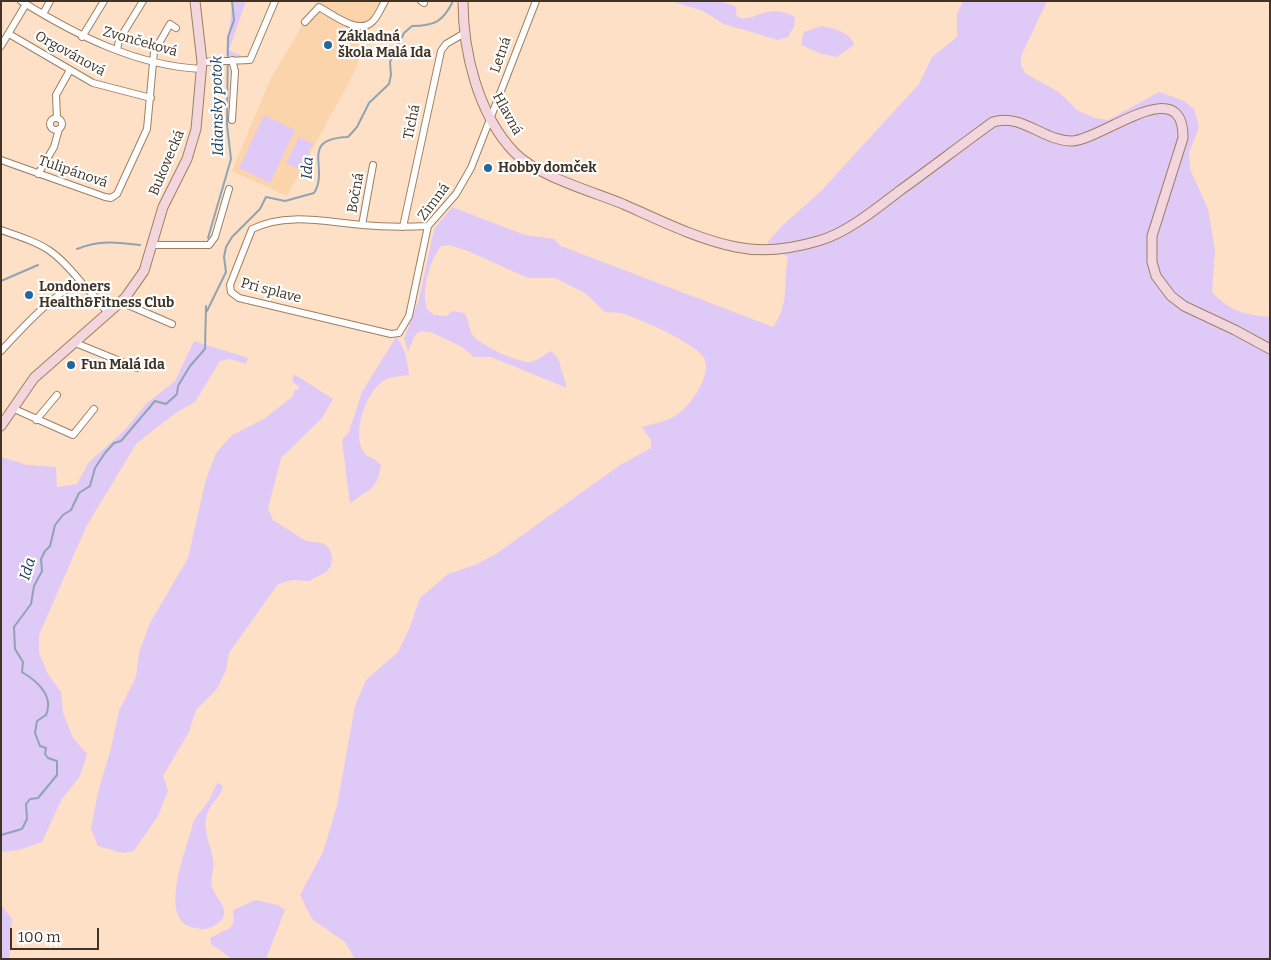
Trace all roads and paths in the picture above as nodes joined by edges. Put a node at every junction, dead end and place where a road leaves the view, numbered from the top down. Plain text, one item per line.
1 (50, 1) edge
2 (104, 1) edge
3 (143, 1) edge
4 (195, 1) edge
5 (275, 1) edge
6 (386, 1) edge
7 (463, 1) edge
8 (536, 1) edge
9 (24, 3) edge
10 (43, 14) junction
11 (305, 22) dead end
12 (176, 28) dead end
13 (9, 34) junction
14 (463, 34) junction
15 (82, 37) junction
16 (1, 46) edge
17 (117, 50) junction
18 (232, 60) junction
19 (155, 61) junction
20 (202, 65) junction
21 (70, 70) junction
22 (150, 98) junction
23 (48, 112) dead end
24 (491, 117) junction
25 (52, 120) junction
26 (232, 120) dead end
27 (41, 123) dead end
28 (59, 130) junction
29 (1, 160) edge
30 (373, 165) dead end
31 (38, 174) junction
32 (229, 189) dead end
33 (362, 225) junction
34 (428, 226) junction
35 (403, 227) junction
36 (1, 230) edge
37 (152, 245) junction
38 (87, 288) junction
39 (123, 300) junction
40 (108, 313) junction
41 (172, 324) dead end
42 (398, 333) joint
43 (73, 342) junction
44 (1270, 349) edge
45 (1, 351) edge
46 (138, 368) dead end
47 (58, 395) dead end
48 (12, 408) junction
49 (94, 410) dead end
50 (36, 420) junction
51 (1, 426) edge

1 - 10 street
2 - 15 street
3 - 17 street
4 - 20 main road, Bukovecká
5 - 18 street, Zvončeková
6 - 11 street
7 - 14 main road, Hlavná
8 - 24 street, Letná
9 - 10 street, Zvončeková
9 - 13 street
10 - 15 street, Zvončeková
12 - 19 street, Tulipánová
13 - 16 street
13 - 21 street, Orgovánová
14 - 24 main road, Hlavná
14 - 35 street, Tichá
15 - 17 street, Zvončeková
17 - 19 street, Zvončeková
18 - 20 street, Zvončeková
18 - 26 street
19 - 20 street, Zvončeková
19 - 22 street, Tulipánová
20 - 37 main road, Bukovecká
21 - 22 street, Orgovánová
21 - 25 street
22 - 31 street, Tulipánová
23 - 25 street
24 - 34 street, Zimná
24 - 44 main road, Hlavná
25 - 27 street
25 - 28 street
25 - 28 street
28 - 31 street
29 - 31 street, Tulipánová
30 - 33 street, Bočná
32 - 37 street
33 - 35 street, Pri splave
33 - 42 street, Pri splave
34 - 35 street, Pri splave
34 - 42 street, Zimná
36 - 38 street
37 - 39 main road, Bukovecká
38 - 40 street
38 - 45 street
39 - 40 main road, Bukovecká
39 - 41 street
40 - 43 main road, Bukovecká
43 - 46 street
43 - 48 main road, Bukovecká
47 - 50 street
48 - 50 street
48 - 51 main road, Bukovecká
49 - 50 street

